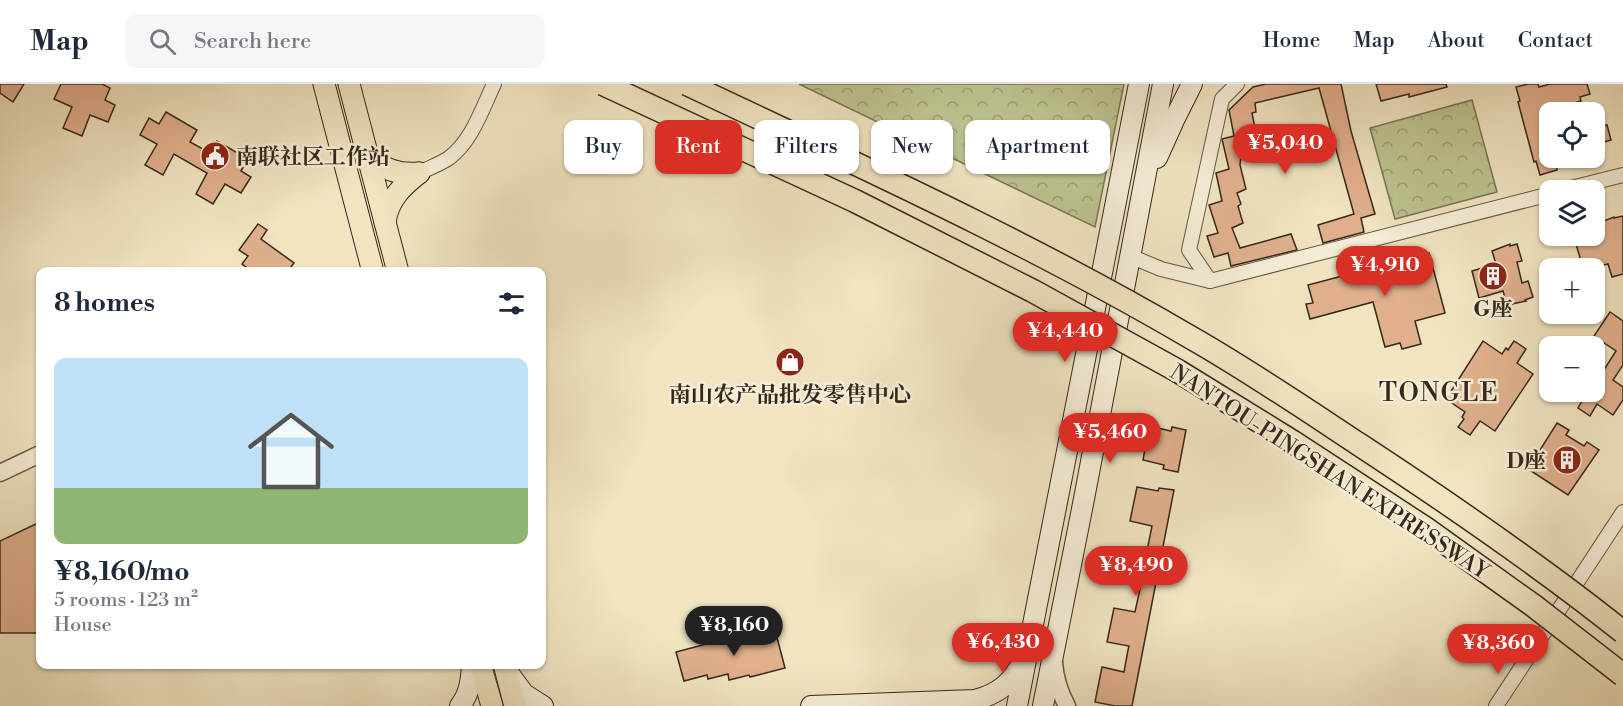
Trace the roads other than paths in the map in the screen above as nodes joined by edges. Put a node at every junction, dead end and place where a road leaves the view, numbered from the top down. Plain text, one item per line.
1 (324, 84) edge
2 (349, 84) edge
3 (494, 84) edge
4 (603, 84) edge
5 (687, 84) edge
6 (1139, 84) edge
7 (1163, 84) edge
8 (1192, 84) edge
9 (1237, 84) edge
10 (368, 157) junction
11 (419, 172) junction
12 (1623, 175) edge
13 (1603, 180) edge
14 (1539, 197) edge
15 (1138, 215) junction
16 (385, 222) junction
17 (1130, 256) junction
18 (372, 267) edge
19 (397, 267) edge
20 (1210, 281) junction
21 (36, 456) edge
22 (0, 473) edge
23 (1623, 512) edge
24 (1623, 632) edge
25 (1028, 650) junction
26 (1053, 654) junction
27 (472, 669) edge
28 (481, 669) edge
29 (505, 669) edge
30 (506, 669) edge
31 (1623, 675) edge
32 (975, 700) junction
33 (892, 704) edge
34 (460, 706) edge
35 (492, 706) edge
36 (515, 706) edge
37 (543, 706) edge
38 (810, 706) edge
39 (994, 706) edge
40 (1017, 706) edge
41 (1043, 706) edge
42 (1067, 706) edge
43 (1496, 706) edge

1 - 18 main road
2 - 10 main road
3 - 11 street
4 - 31 highway, NANTOU-PINGSHAN EXPRESSWAY, bridge
5 - 24 highway, NANTOU-PINGSHAN EXPRESSWAY, bridge
6 - 25 main road
7 - 15 main road
8 - 15 main road
9 - 20 street
10 - 11 main road
10 - 16 main road
11 - 16 main road
12 - 13 street
14 - 20 street
15 - 17 main road
16 - 19 main road
17 - 20 street
17 - 26 main road
21 - 22 street
23 - 43 street
25 - 32 main road
25 - 40 main road
26 - 41 main road
26 - 42 street
27 - 34 main road
28 - 35 main road
29 - 36 main road
30 - 37 main road
32 - 33 main road
32 - 39 main road
33 - 38 main road

